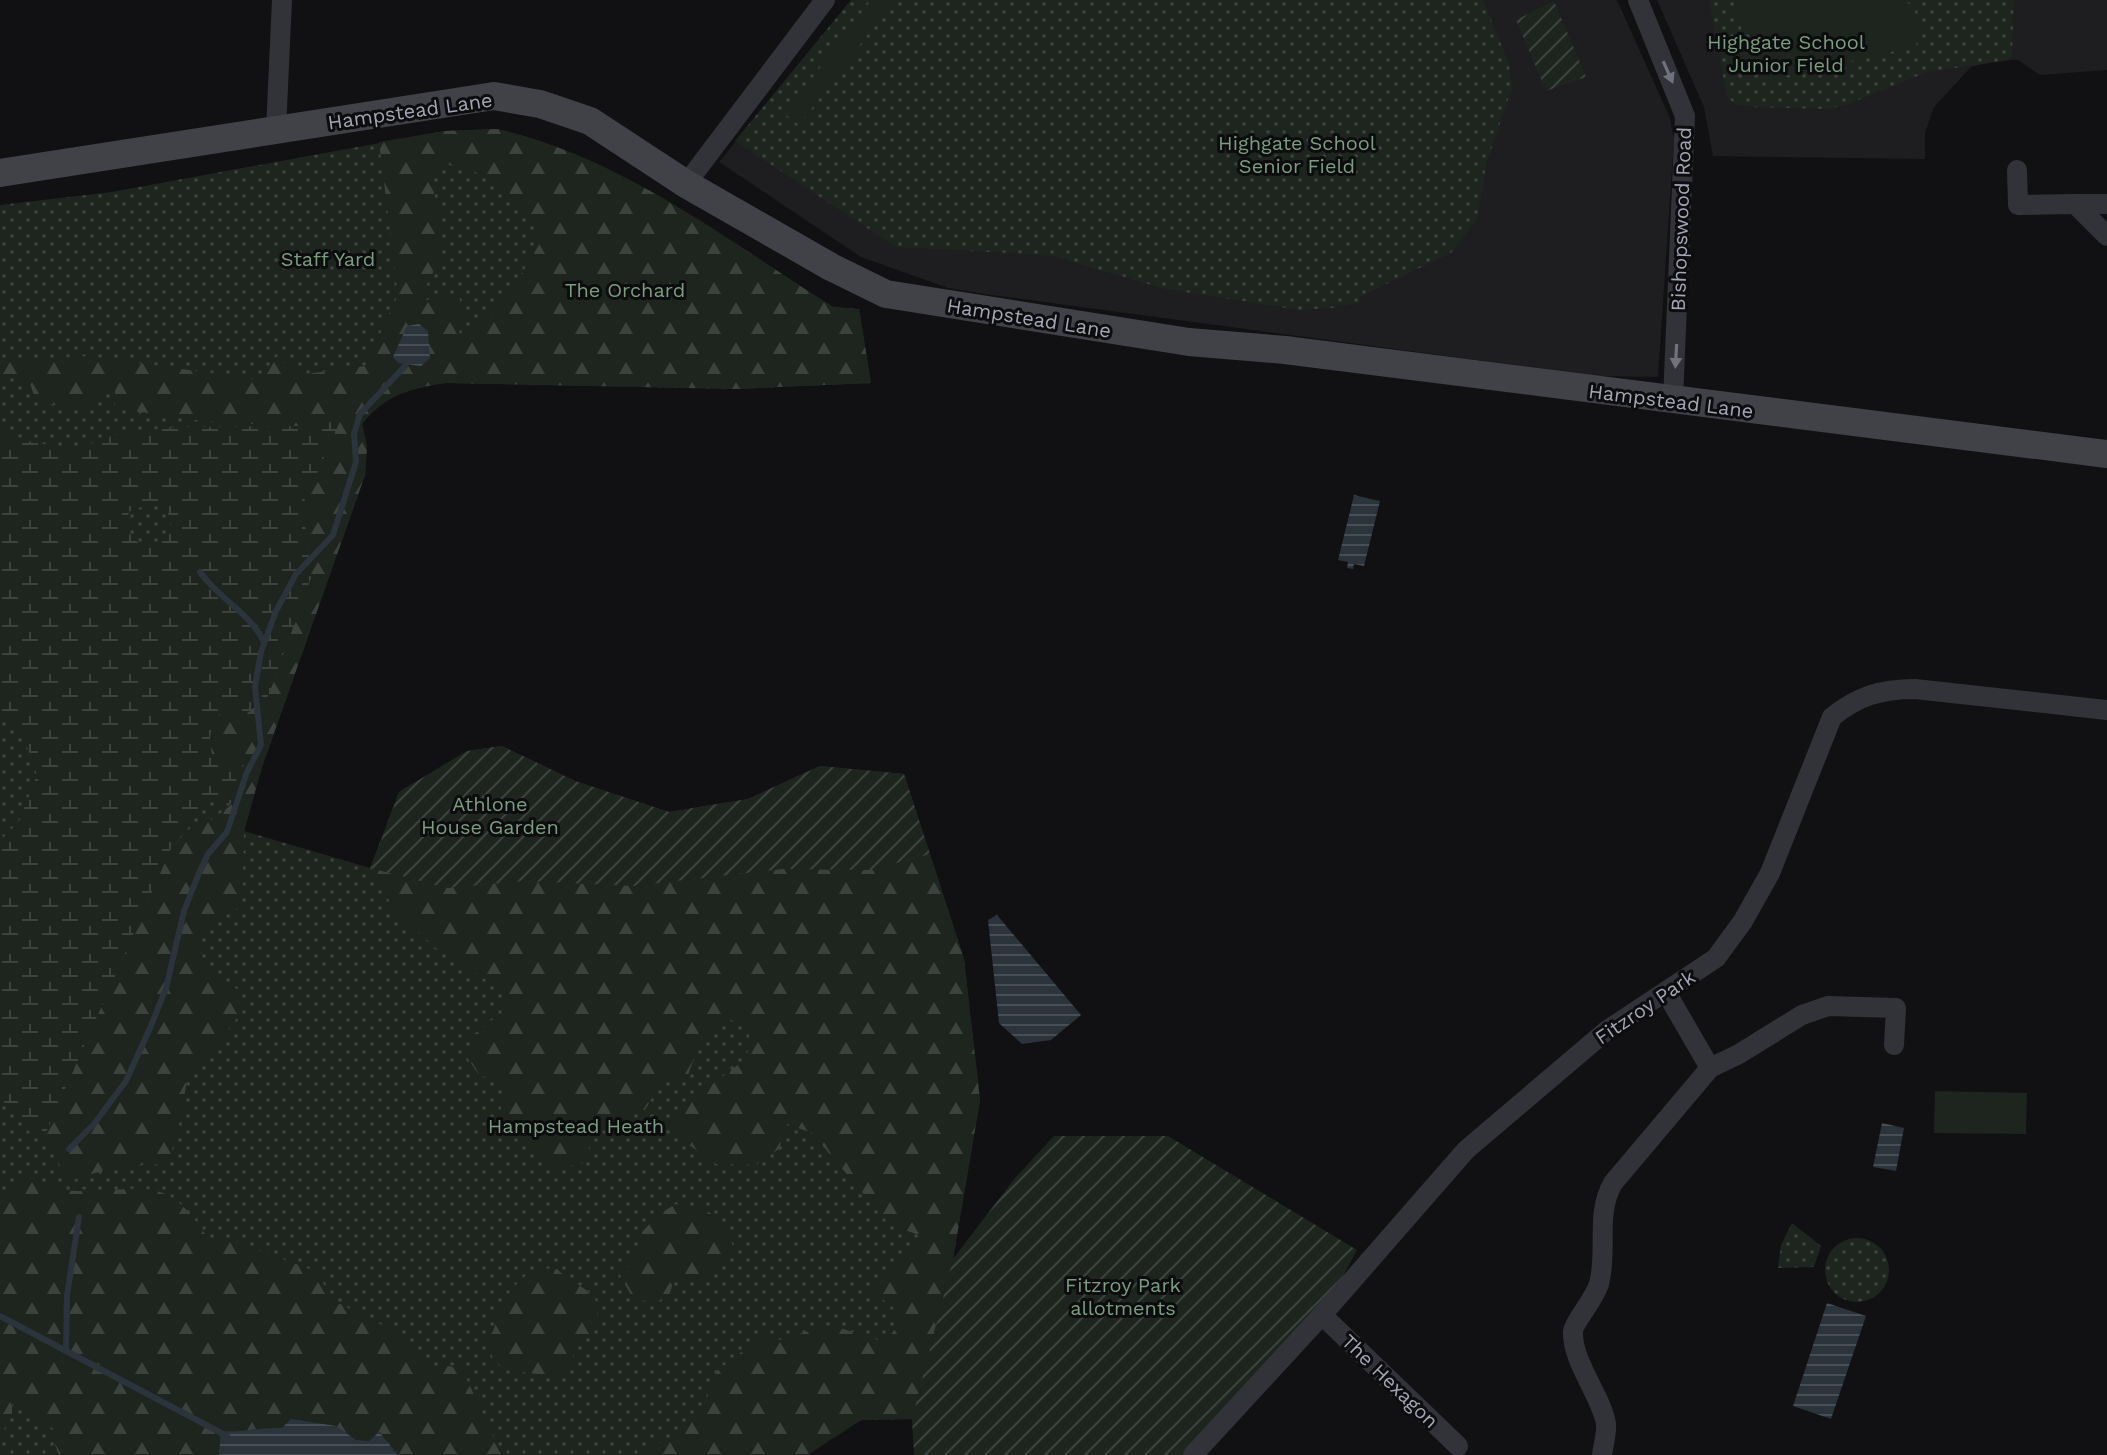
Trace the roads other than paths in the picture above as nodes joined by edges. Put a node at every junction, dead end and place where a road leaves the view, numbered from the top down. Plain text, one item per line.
1 (282, 0) edge
2 (825, 0) edge
3 (1638, 0) edge
4 (276, 130) junction
5 (2017, 170) dead end
6 (0, 173) edge
7 (686, 184) junction
8 (2075, 204) junction
9 (2107, 204) edge
10 (2107, 236) edge
11 (1673, 400) junction
12 (2107, 454) edge
13 (2107, 710) edge
14 (1666, 992) junction
15 (1894, 1045) dead end
16 (1710, 1068) junction
17 (1322, 1315) junction
18 (1458, 1446) dead end
19 (1193, 1455) edge
20 (1602, 1455) edge

1 - 4 street
2 - 7 street
3 -> 11 street, Bishopswood Road
4 - 6 main road, Hampstead Lane
4 - 7 main road, Hampstead Lane
5 - 8 street
7 - 11 main road, Hampstead Lane
8 - 9 street
8 - 10 street
11 - 12 main road, Hampstead Lane
13 - 14 street, Fitzroy Park
14 - 16 street
14 - 17 street, Fitzroy Park
15 - 16 street
16 - 20 street
17 - 18 street, The Hexagon
17 - 19 street, Fitzroy Park

